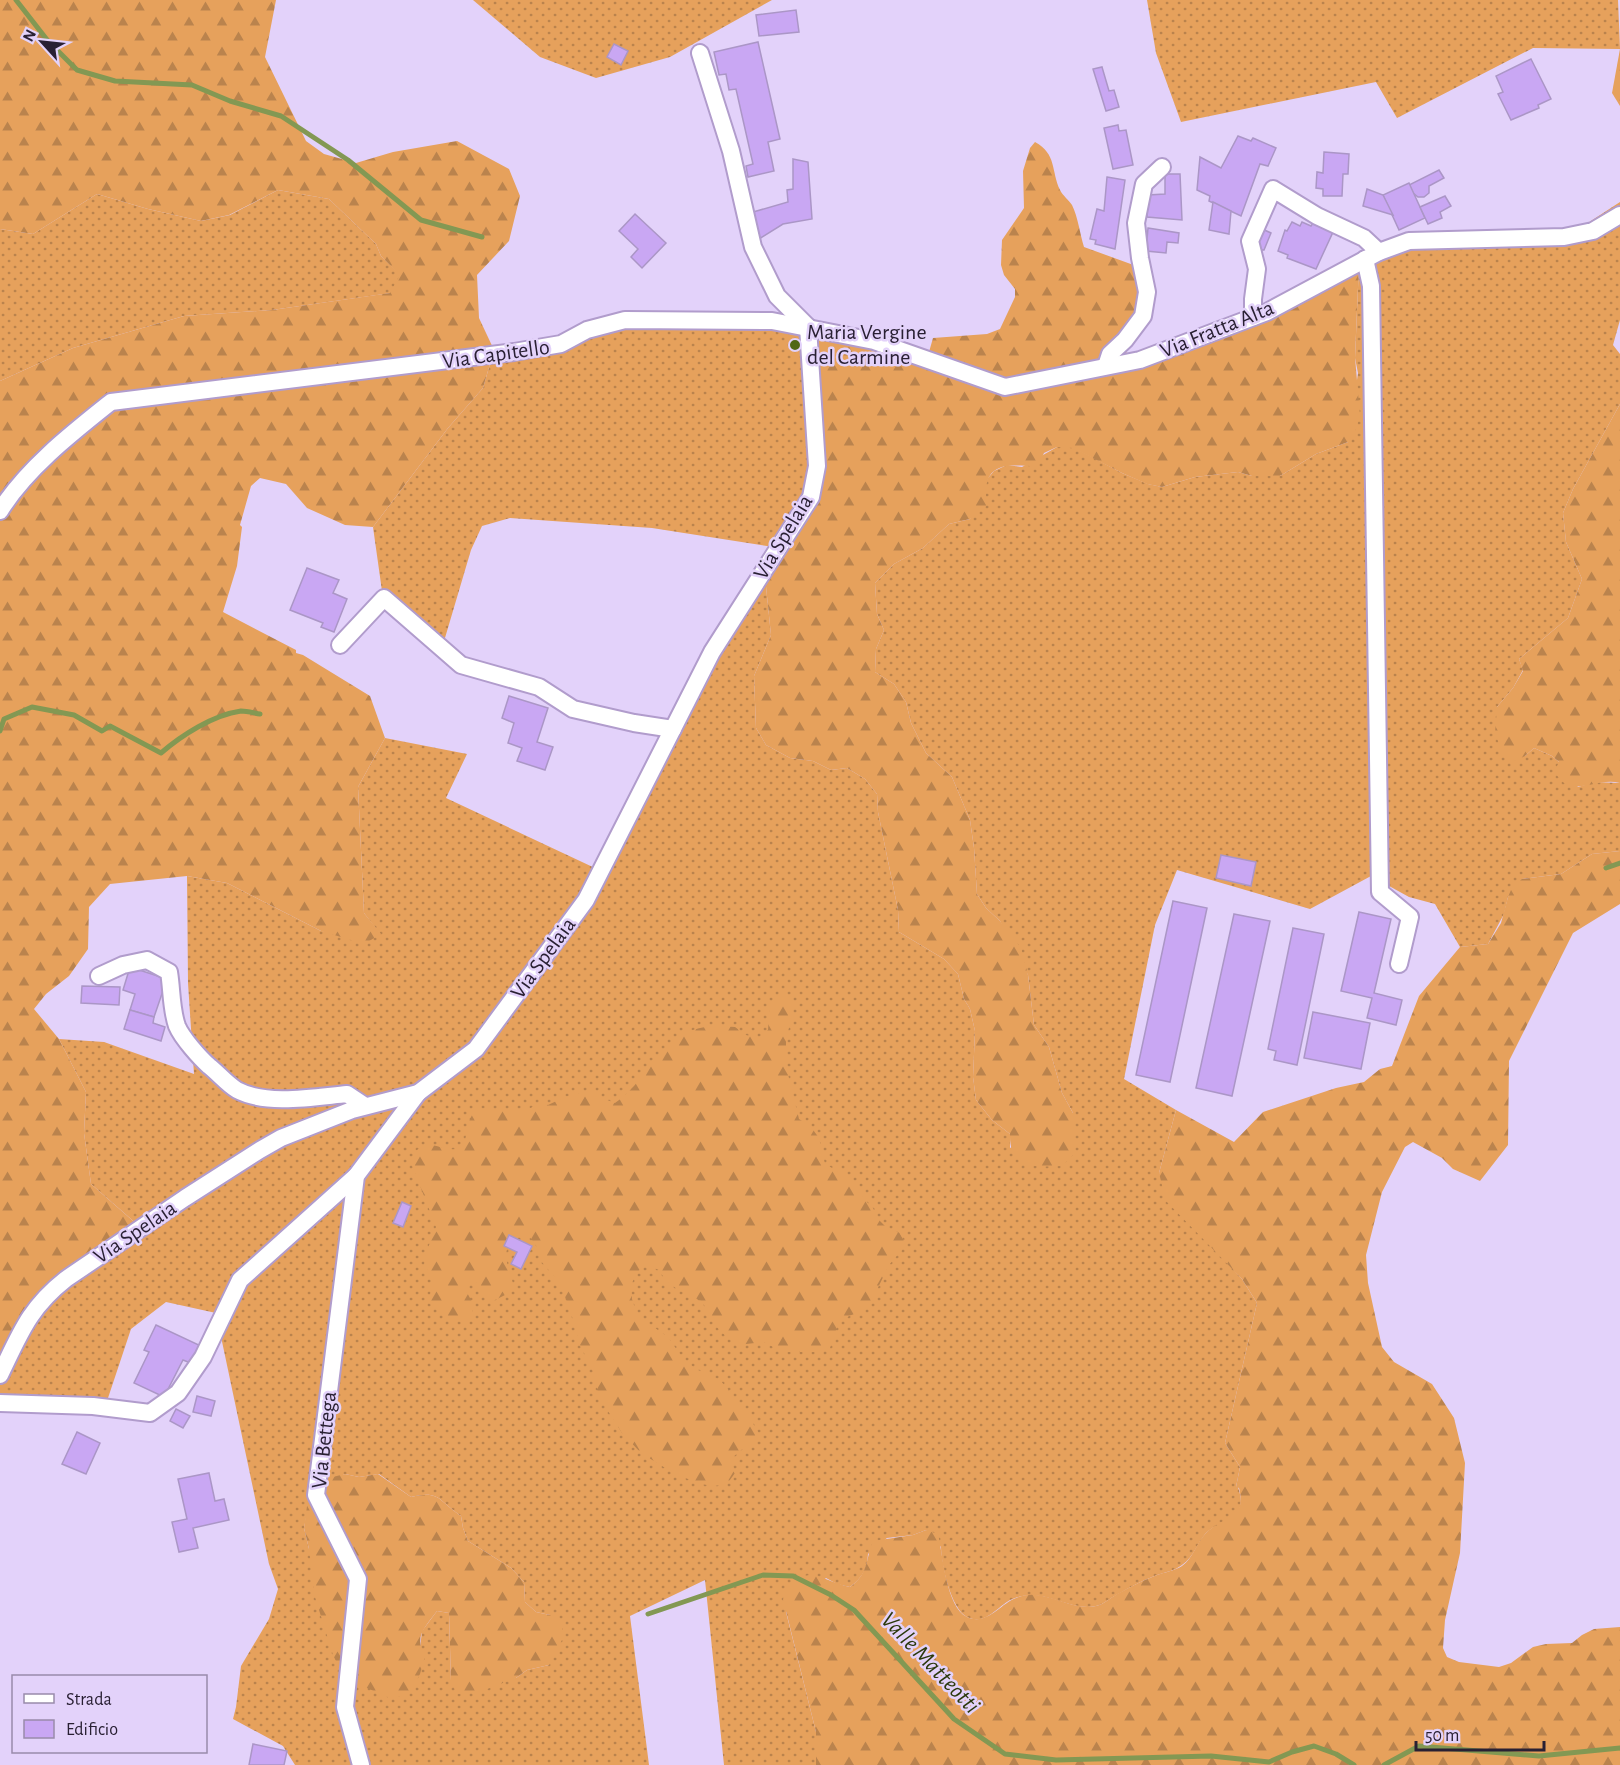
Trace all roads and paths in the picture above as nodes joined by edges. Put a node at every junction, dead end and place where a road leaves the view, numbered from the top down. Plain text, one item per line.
1 (700, 53) dead end
2 (1162, 167) dead end
3 (1620, 215) edge
4 (1372, 255) junction
5 (1253, 317) junction
6 (808, 327) junction
7 (1106, 366) junction
8 (0, 512) edge
9 (340, 645) dead end
10 (673, 729) junction
11 (1399, 964) dead end
12 (99, 976) dead end
13 (418, 1093) junction
14 (365, 1106) junction
15 (356, 1176) junction
16 (0, 1375) edge
17 (0, 1403) edge
18 (361, 1765) edge

1 - 6 street
2 - 7 street
3 - 4 street, Via Fratta Alta
4 - 5 street, Via Fratta Alta
4 - 5 street
4 - 11 street
5 - 7 street, Via Fratta Alta
6 - 7 street, Via Fratta Alta
6 - 8 street, Via Capitello
6 - 10 street, Via Spelaia
9 - 10 street
10 - 13 street, Via Spelaia
12 - 14 street
13 - 14 street, Via Spelaia
13 - 15 street, Via Bettega
14 - 16 street, Via Spelaia
15 - 17 street, Via Bettega
15 - 18 street, Via Bettega

